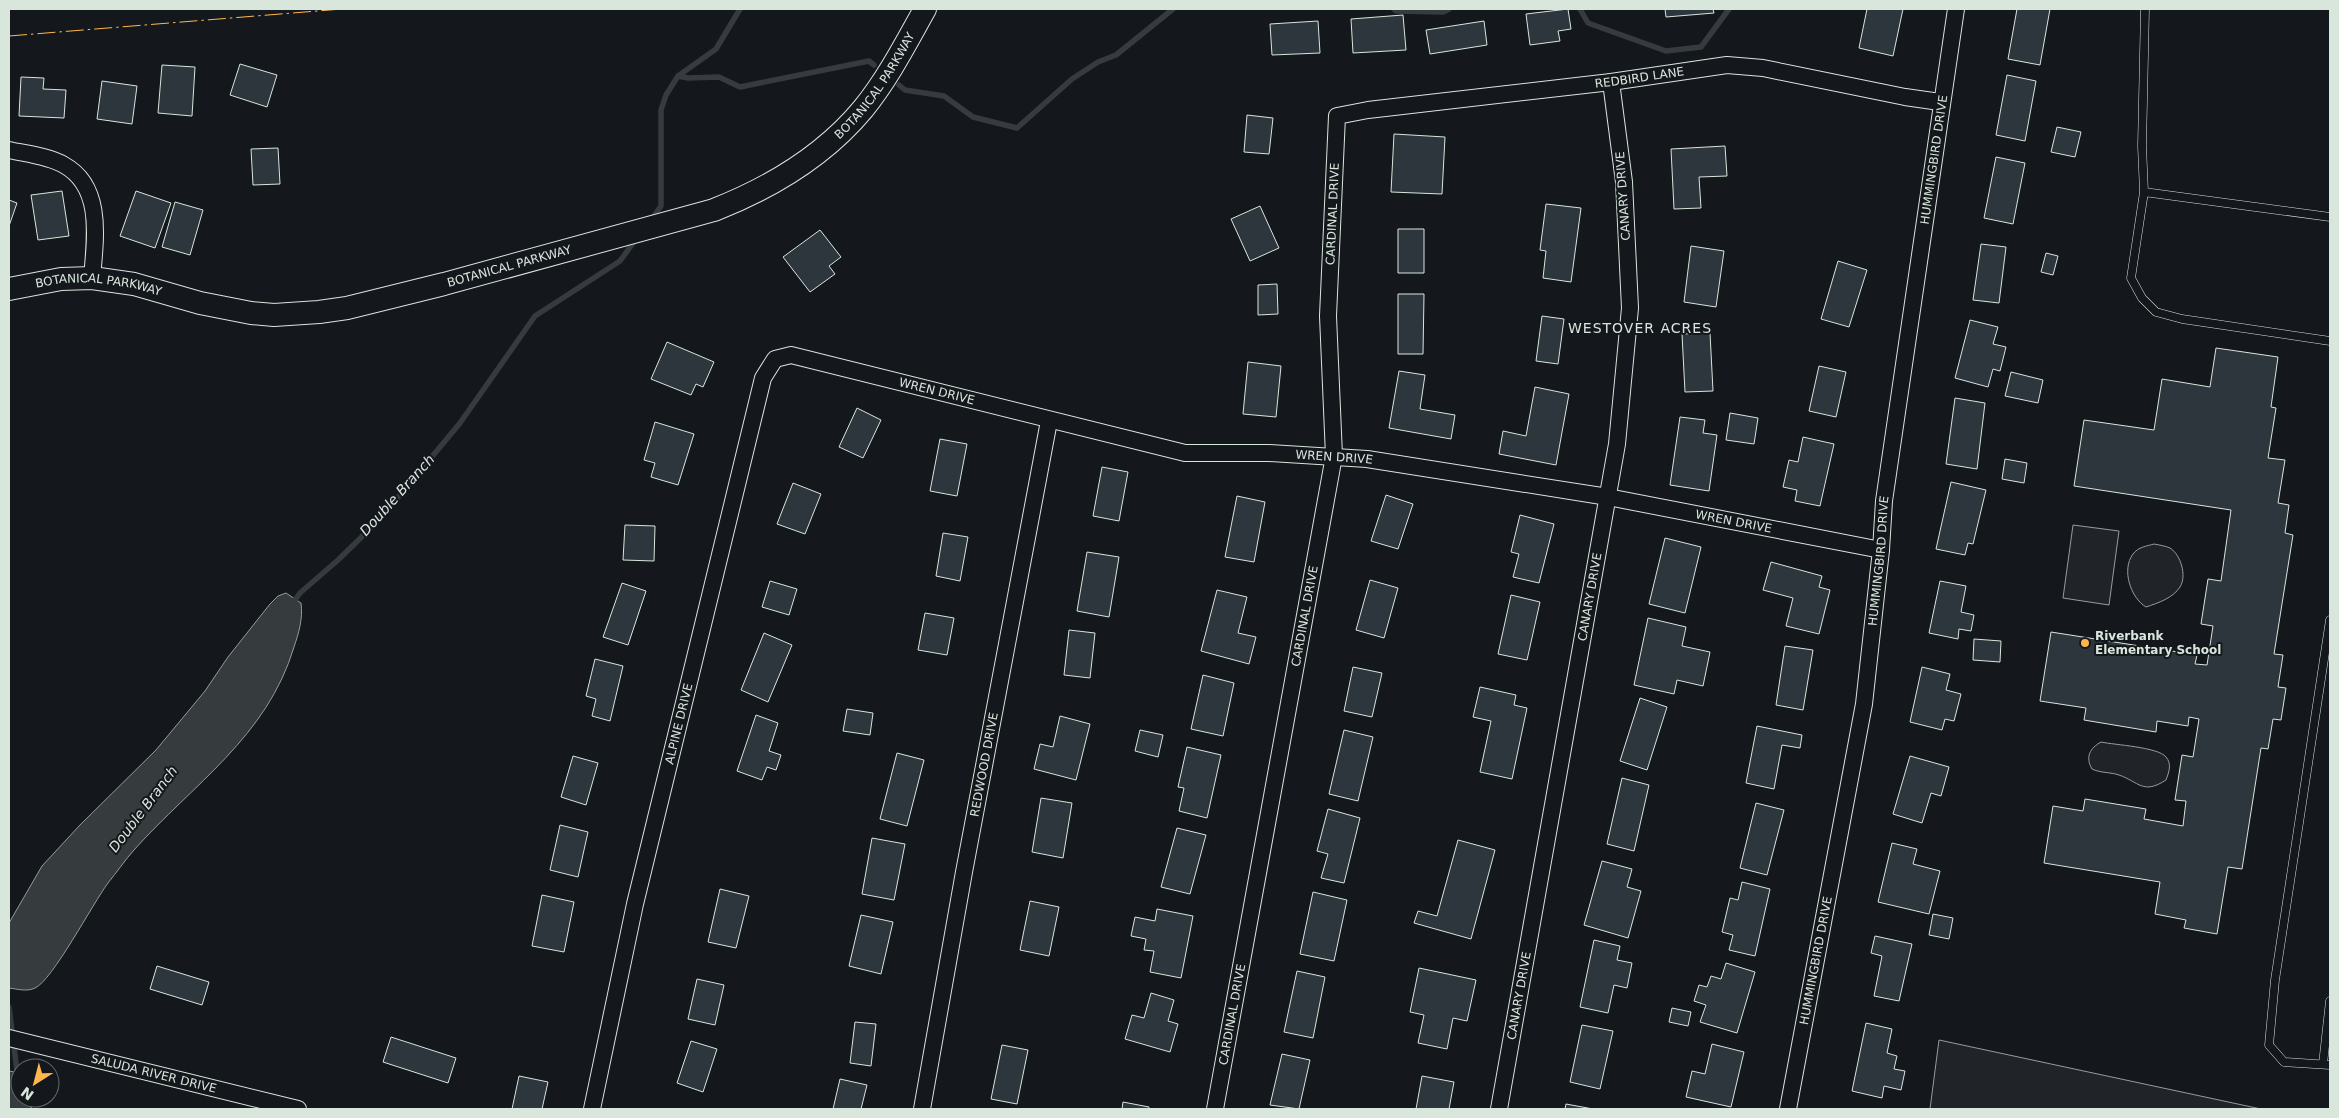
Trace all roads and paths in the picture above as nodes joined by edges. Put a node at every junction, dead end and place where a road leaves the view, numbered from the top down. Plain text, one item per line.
1 (926, 9) edge
2 (1956, 9) edge
3 (2145, 9) edge
4 (1611, 82) junction
5 (1940, 102) junction
6 (1337, 116) joint
7 (9, 150) edge
8 (2144, 192) junction
9 (2330, 217) edge
10 (92, 278) junction
11 (9, 289) edge
12 (2330, 341) edge
13 (791, 355) joint
14 (1049, 421) junction
15 (1334, 456) junction
16 (1608, 497) junction
17 (1881, 550) junction
18 (2330, 620) edge
19 (2330, 1001) edge
20 (9, 1038) edge
21 (2326, 1065) edge
22 (255, 1104) edge
23 (298, 1109) edge
24 (592, 1109) edge
25 (922, 1109) edge
26 (1215, 1109) edge
27 (1499, 1109) edge
28 (1788, 1109) edge

1 - 10 street, BOTANICAL PARKWAY
2 - 5 street, HUMMINGBIRD DRIVE
3 - 8 lane
4 - 5 street, REDBIRD LANE
4 - 6 street, REDBIRD LANE
4 - 16 street, CANARY DRIVE
5 - 17 street, HUMMINGBIRD DRIVE
6 - 15 street, CARDINAL DRIVE
7 - 10 street
8 - 9 lane
8 - 12 lane
10 - 11 street, BOTANICAL PARKWAY
13 - 14 street, WREN DRIVE
13 - 24 street, ALPINE DRIVE
14 - 15 street, WREN DRIVE
14 - 25 street, REDWOOD DRIVE
15 - 16 street, WREN DRIVE
15 - 26 street, CARDINAL DRIVE
16 - 17 street, WREN DRIVE
16 - 27 street, CANARY DRIVE
17 - 28 street, HUMMINGBIRD DRIVE
18 - 21 lane
19 - 21 lane
20 - 22 street, SALUDA RIVER DRIVE
22 - 23 street, SALUDA RIVER DRIVE

